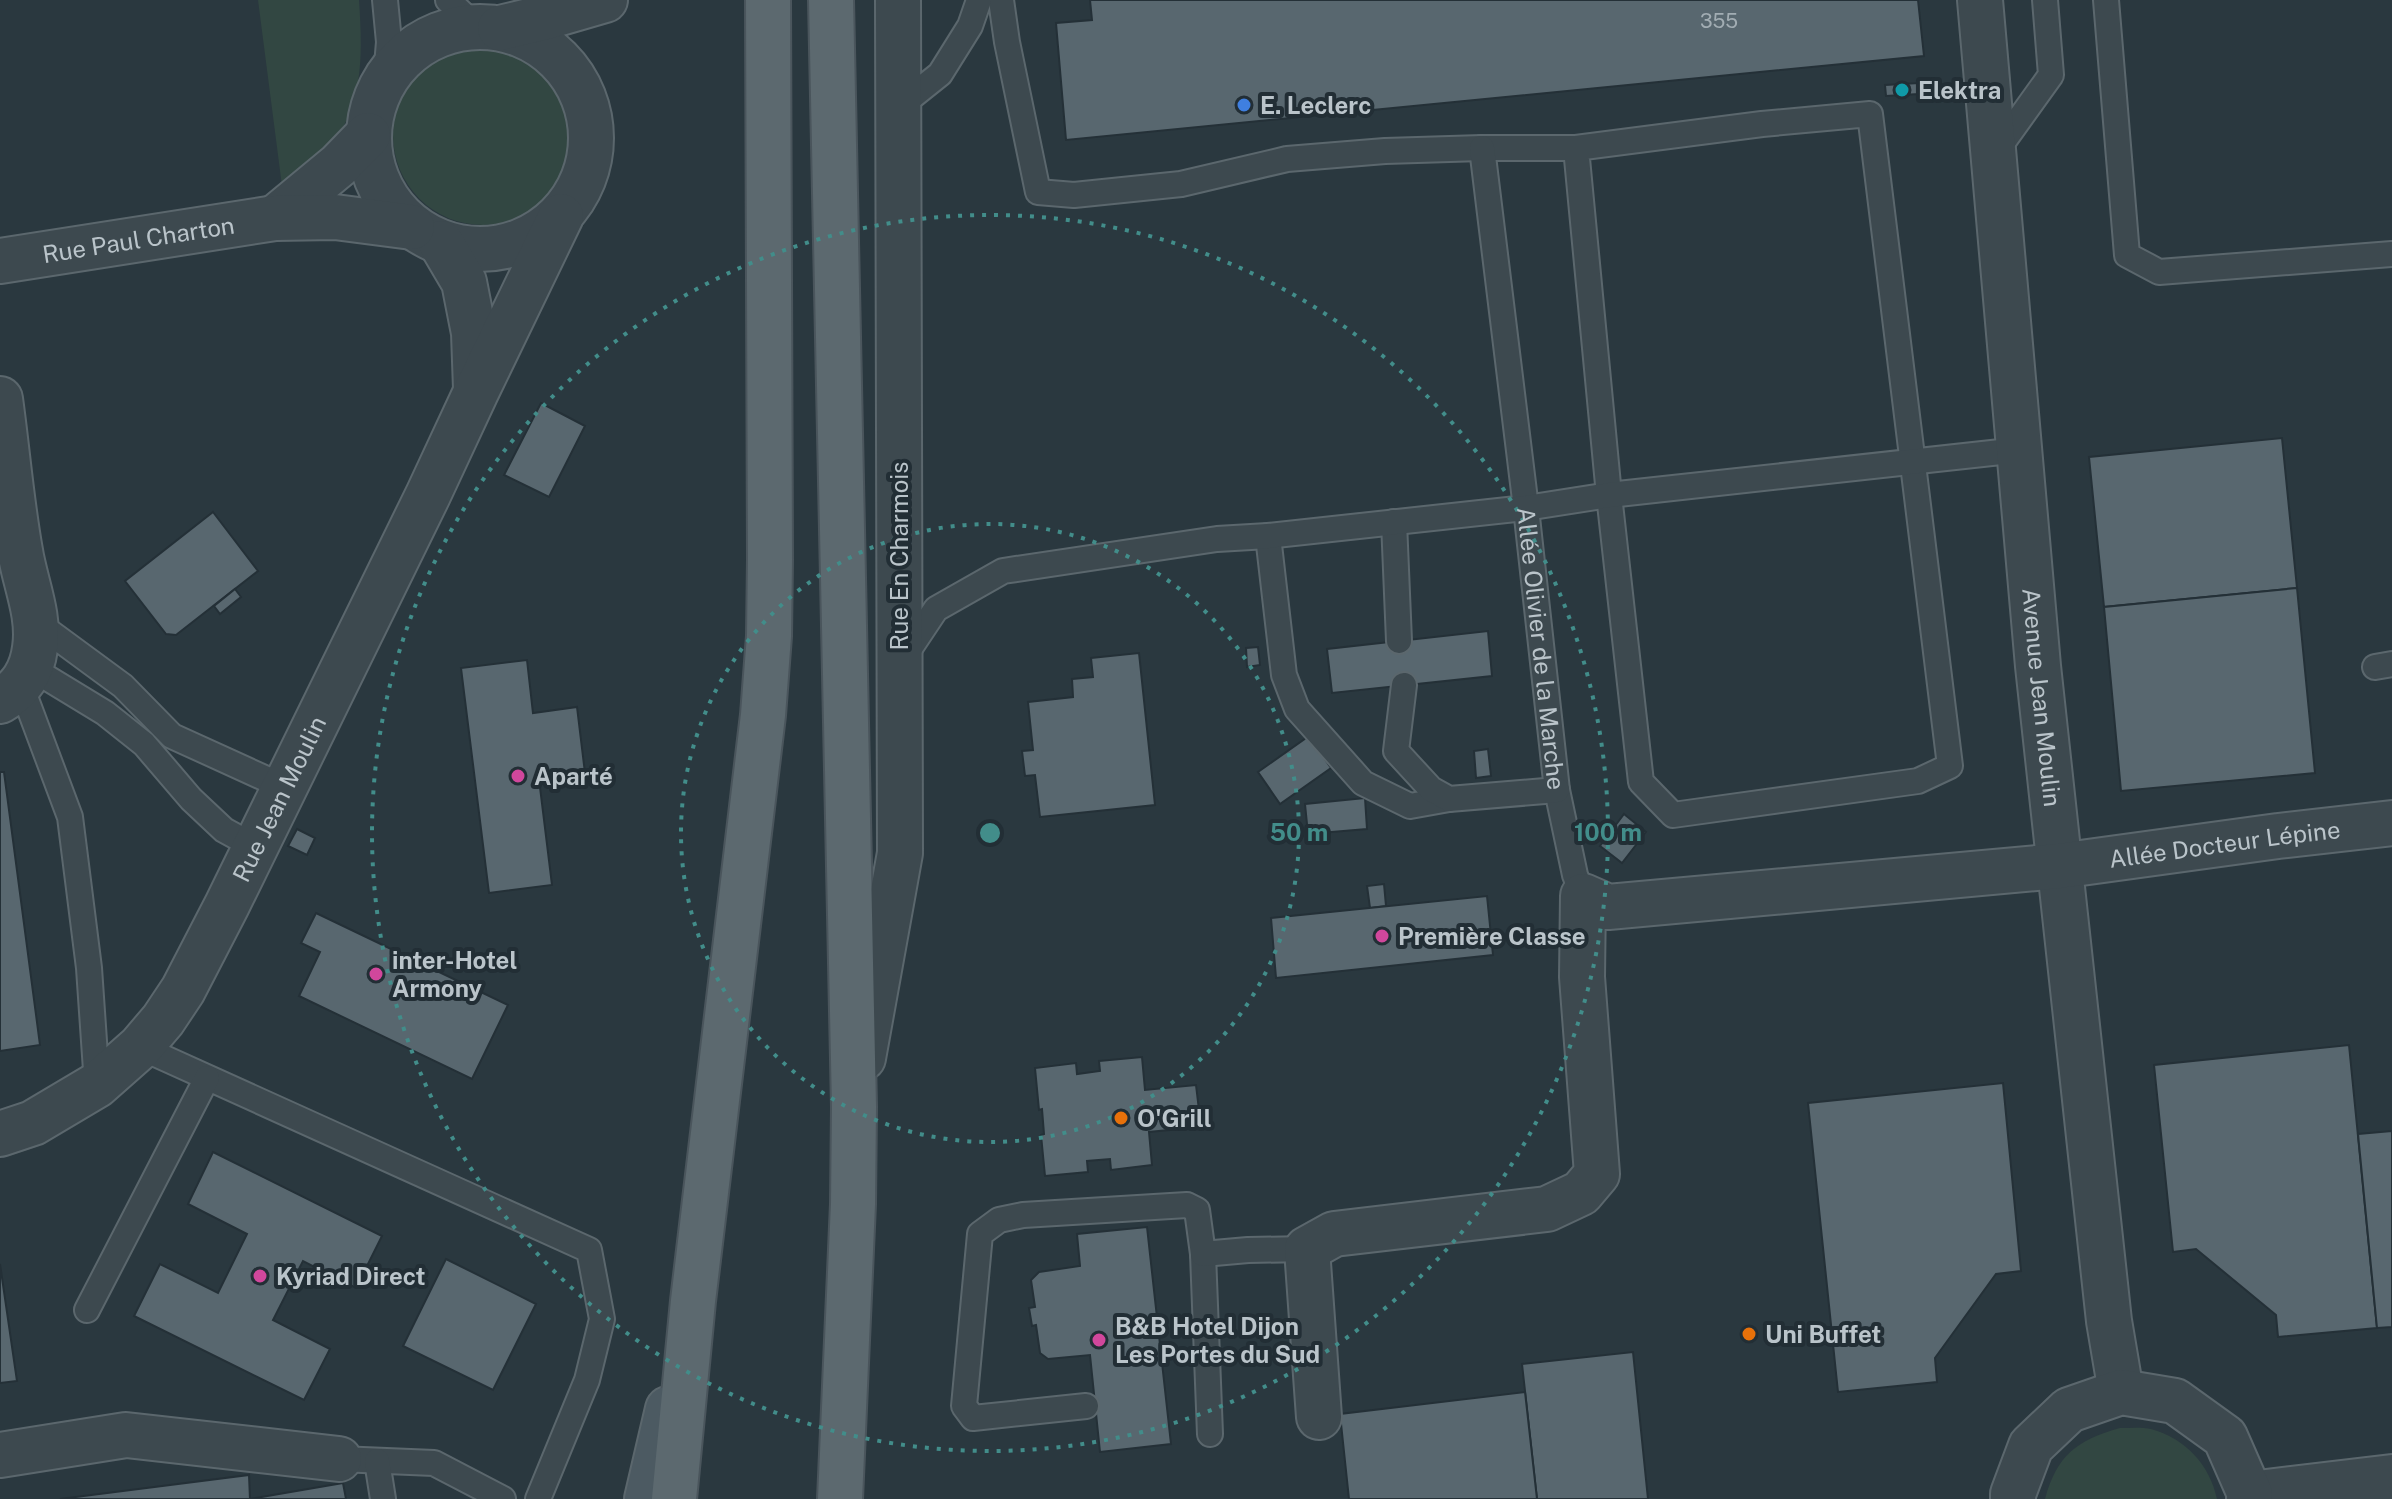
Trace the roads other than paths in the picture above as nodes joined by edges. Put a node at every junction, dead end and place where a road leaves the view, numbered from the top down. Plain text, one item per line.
1 (385, 0) edge
2 (605, 0) edge
3 (768, 0) edge
4 (831, 0) edge
5 (898, 0) edge
6 (979, 0) edge
7 (1001, 0) edge
8 (1980, 0) edge
9 (2045, 0) edge
10 (2106, 0) edge
11 (474, 18) edge
12 (386, 77) junction
13 (900, 106) junction
14 (368, 135) junction
15 (1482, 148) junction
16 (1576, 148) junction
17 (1993, 155) junction
18 (561, 216) junction
19 (275, 218) junction
20 (426, 235) junction
21 (2392, 254) edge
22 (0, 261) edge
23 (476, 392) junction
24 (0, 399) edge
25 (2019, 450) junction
26 (1913, 460) junction
27 (1609, 495) junction
28 (1526, 508) junction
29 (1394, 522) junction
30 (1268, 536) junction
31 (36, 622) junction
32 (1399, 641) dead end
33 (898, 665) junction
34 (17, 685) edge
35 (1404, 685) dead end
36 (284, 787) junction
37 (1557, 790) junction
38 (1449, 799) junction
39 (2392, 823) edge
40 (255, 847) junction
41 (2059, 866) junction
42 (1583, 896) junction
43 (140, 1047) junction
44 (207, 1078) junction
45 (97, 1085) junction
46 (854, 1107) junction
47 (0, 1134) edge
48 (1307, 1249) junction
49 (1203, 1254) junction
50 (693, 1301) junction
51 (87, 1310) dead end
52 (2121, 1392) junction
53 (1086, 1406) dead end
54 (1319, 1417) dead end
55 (1210, 1434) dead end
56 (0, 1455) edge
57 (358, 1460) junction
58 (2392, 1477) edge
59 (2249, 1496) edge
60 (2010, 1497) edge
61 (383, 1499) edge
62 (503, 1499) edge
63 (538, 1499) edge
64 (647, 1499) edge
65 (674, 1499) edge
66 (840, 1499) edge

1 - 12 lane
2 - 11 street
3 - 50 main road
4 - 46 main road
5 - 13 street, Rue En Charmois
6 - 13 lane
7 - 15 lane
8 - 17 street, Avenue Jean Moulin
9 - 17 lane
10 - 21 lane
11 - 12 street
11 - 18 street
12 - 14 street
13 - 33 street, Rue En Charmois
14 - 19 street
14 - 20 street
15 - 16 lane
15 - 28 lane
16 - 26 lane
16 - 27 lane
17 - 25 street, Avenue Jean Moulin
18 - 20 street
18 - 23 street, Rue Jean Moulin
19 - 20 street, Rue Paul Charton
19 - 22 street, Rue Paul Charton
20 - 23 street, Rue Jean Moulin
23 - 36 street, Rue Jean Moulin
24 - 31 street
25 - 26 lane
25 - 41 street, Avenue Jean Moulin
26 - 27 lane
26 - 27 lane
27 - 28 lane
28 - 29 lane, Allée Olivier de la Marche
28 - 37 lane, Allée Olivier de la Marche
29 - 30 lane, Allée Olivier de la Marche
29 - 32 lane
30 - 33 lane, Allée Olivier de la Marche
30 - 38 lane
31 - 34 street
31 - 36 lane
33 - 46 street, Rue En Charmois
34 - 40 lane
34 - 45 lane
35 - 38 lane
36 - 40 street, Rue Jean Moulin
37 - 38 lane
37 - 42 lane, Allée Olivier de la Marche
39 - 41 street, Allée Docteur Lépine
40 - 43 street, Rue Jean Moulin
41 - 42 street
41 - 52 street, Avenue Jean Moulin
42 - 48 street, Allée Olivier de la Marche
43 - 44 lane
43 - 45 street, Rue Jean Moulin
44 - 51 lane
44 - 63 lane
45 - 47 street, Rue Jean Moulin
46 - 66 main road
48 - 49 lane
48 - 54 street
49 - 53 lane
49 - 55 lane
50 - 64 main road
50 - 65 main road
52 - 59 street
52 - 60 street
56 - 57 street
57 - 61 lane
57 - 62 lane
58 - 59 street

